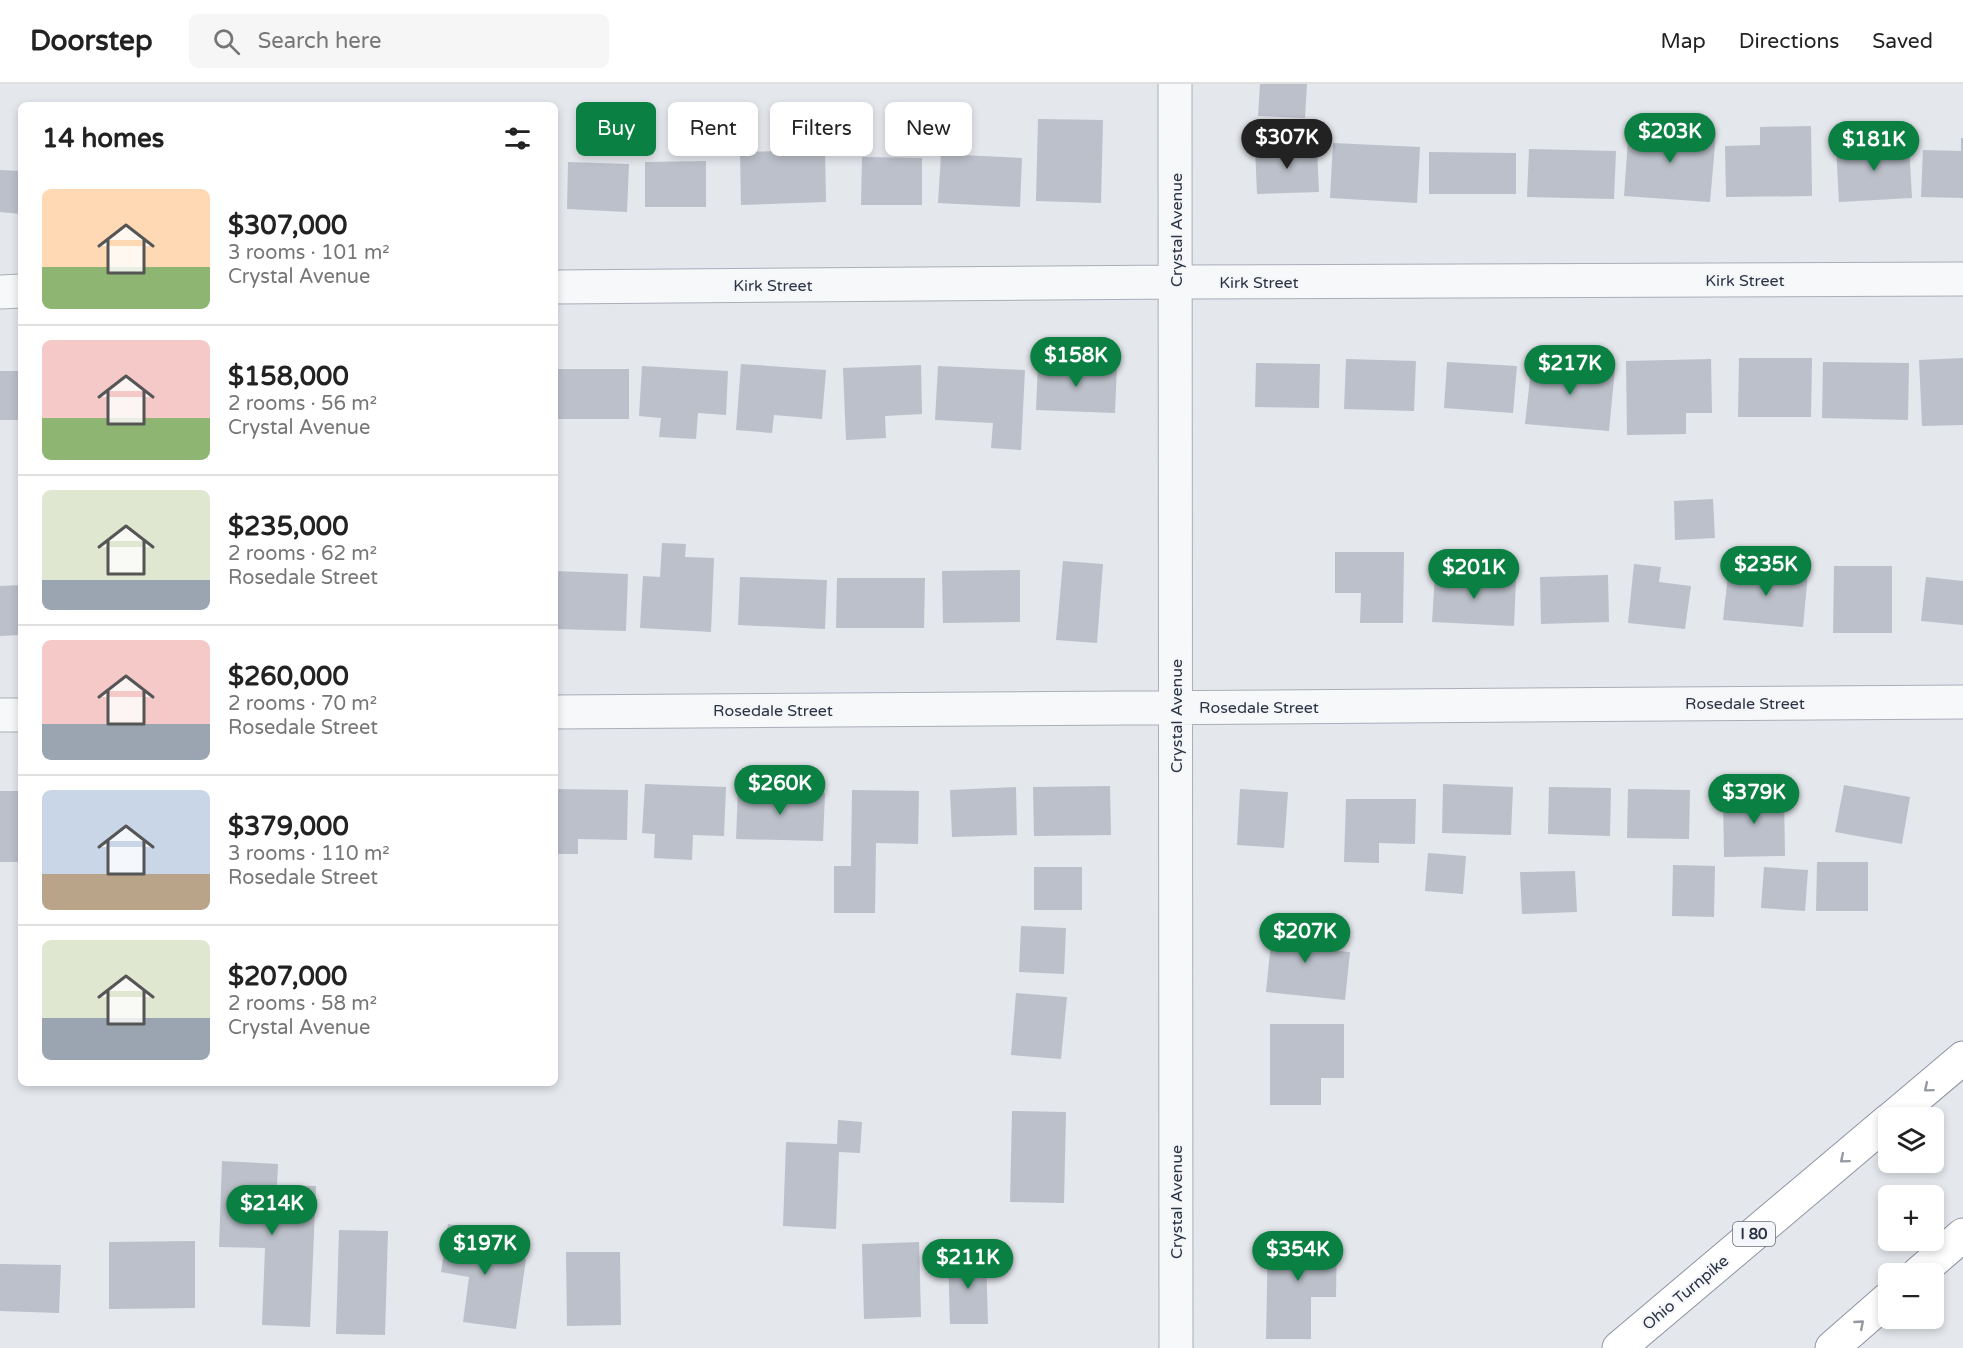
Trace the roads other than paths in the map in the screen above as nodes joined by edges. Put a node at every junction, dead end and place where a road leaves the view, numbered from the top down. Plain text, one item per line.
1 (1175, 84) edge
2 (1963, 279) edge
3 (1176, 282) junction
4 (558, 287) edge
5 (18, 291) edge
6 (0, 292) edge
7 (1963, 702) edge
8 (1176, 708) junction
9 (558, 712) edge
10 (0, 715) edge
11 (18, 715) edge
12 (1963, 1058) edge
13 (1906, 1107) edge
14 (1878, 1129) edge
15 (1963, 1235) edge
16 (1931, 1263) edge
17 (1878, 1308) edge
18 (1176, 1348) edge
19 (1618, 1348) edge
20 (1832, 1348) edge

1 - 3 street, Crystal Avenue
2 - 3 street, Kirk Street
3 - 4 street, Kirk Street
3 - 8 street, Crystal Avenue
5 - 6 street
7 - 8 street, Rosedale Street
8 - 9 street, Rosedale Street
8 - 18 street, Crystal Avenue
10 - 11 street
12 -> 13 highway
14 -> 19 highway, Ohio Turnpike / I 80
15 - 16 highway
20 -> 17 highway

